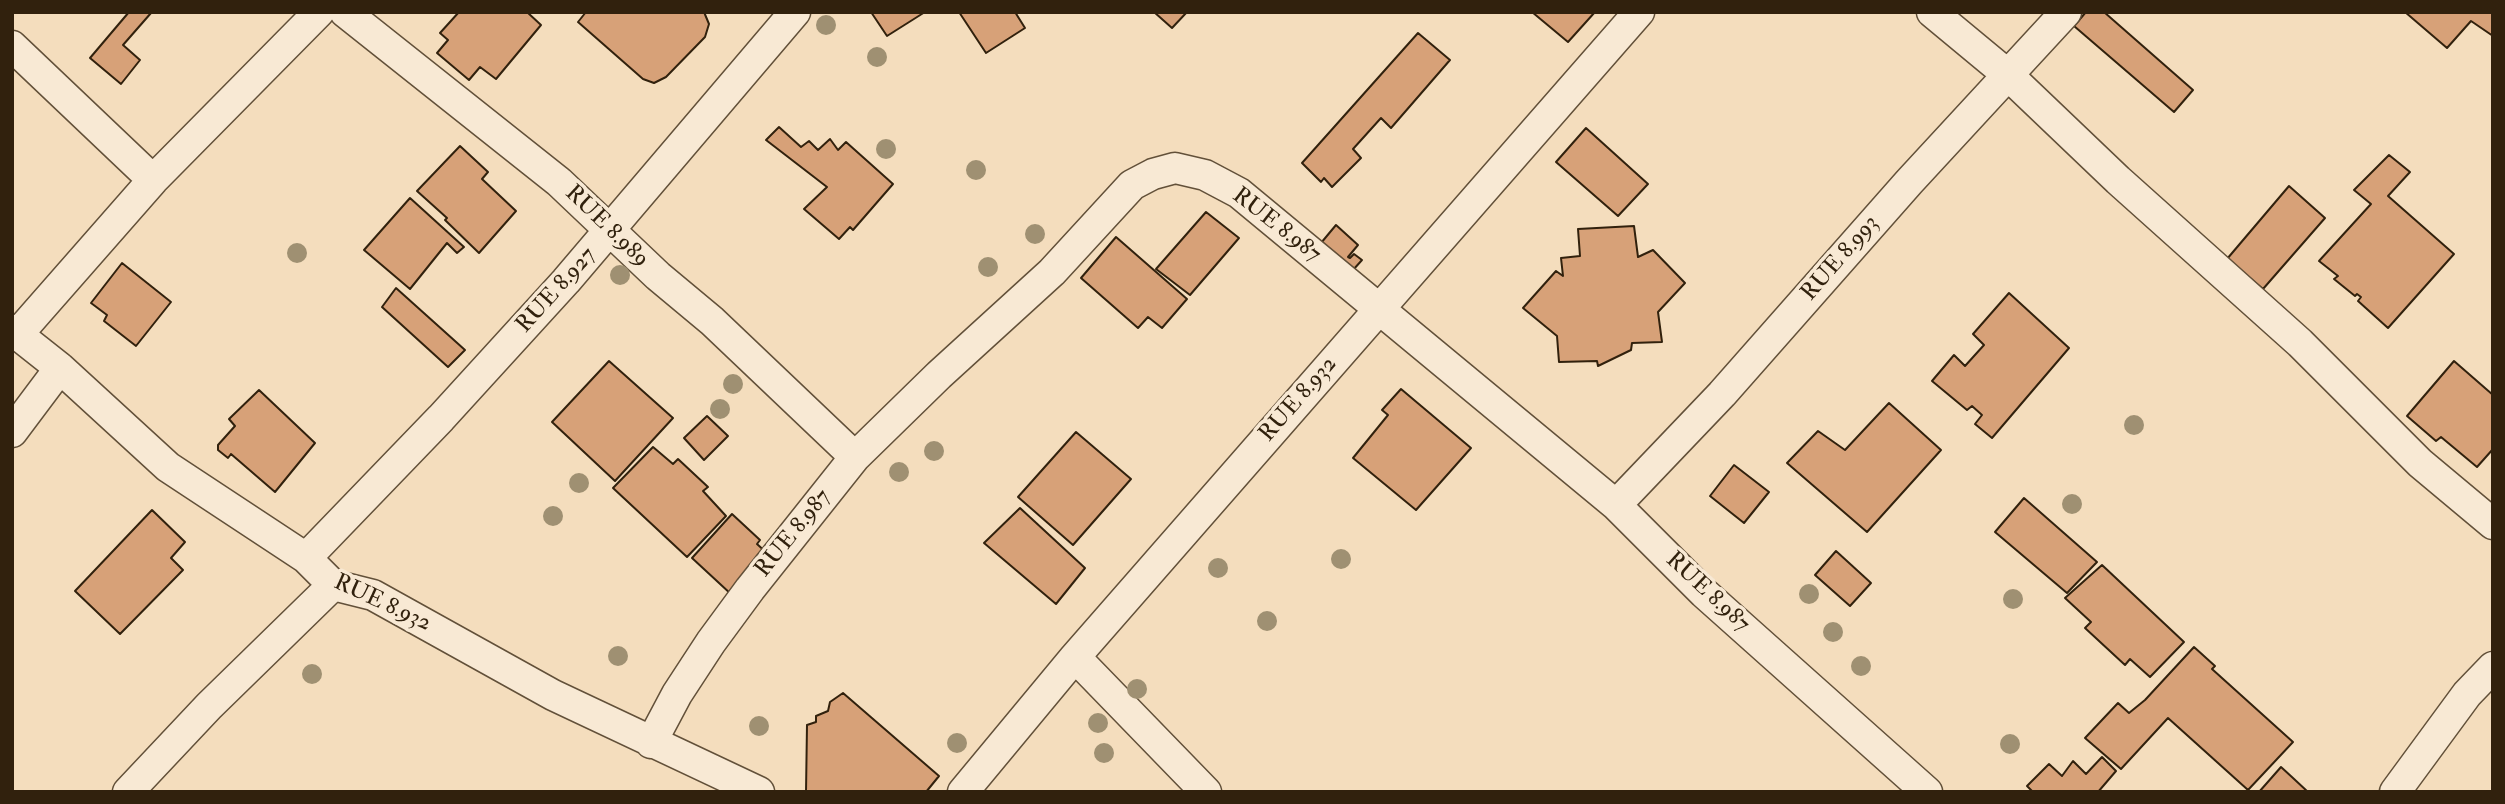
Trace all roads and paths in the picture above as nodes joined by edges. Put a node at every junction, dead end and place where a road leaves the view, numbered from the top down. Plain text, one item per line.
1 (319, 12) edge
2 (345, 12) edge
3 (795, 12) edge
4 (1639, 12) edge
5 (1931, 12) edge
6 (2066, 12) edge
7 (12, 46) edge
8 (2008, 75) junction
9 (153, 180) junction
10 (611, 231) junction
11 (1379, 309) junction
12 (15, 333) edge
13 (60, 368) junction
14 (12, 432) edge
15 (855, 457) junction
16 (1616, 505) junction
17 (2493, 524) edge
18 (306, 558) junction
19 (333, 585) junction
20 (1075, 657) junction
21 (2493, 667) edge
22 (651, 743) junction
23 (128, 792) edge
24 (759, 792) edge
25 (963, 792) edge
26 (1206, 792) edge
27 (1927, 792) edge
28 (2395, 792) edge

1 - 9 street
2 - 10 street, RUE 8.989
3 - 10 street, RUE 8.927
4 - 11 street, RUE 8.932
5 - 8 street
6 - 8 street, RUE 8.993
7 - 9 street
8 - 16 street, RUE 8.993
8 - 17 street
9 - 12 street
10 - 15 street, RUE 8.989
10 - 18 street, RUE 8.927
11 - 15 street, RUE 8.987
11 - 16 street, RUE 8.987
11 - 20 street, RUE 8.932
12 - 13 street, RUE 8.932
13 - 14 street
13 - 18 street, RUE 8.932
15 - 22 street, RUE 8.987
16 - 27 street, RUE 8.987
18 - 19 street, RUE 8.932
19 - 22 street, RUE 8.932
19 - 23 street
20 - 25 street, RUE 8.932
20 - 26 street
21 - 28 street
22 - 24 street, RUE 8.932

